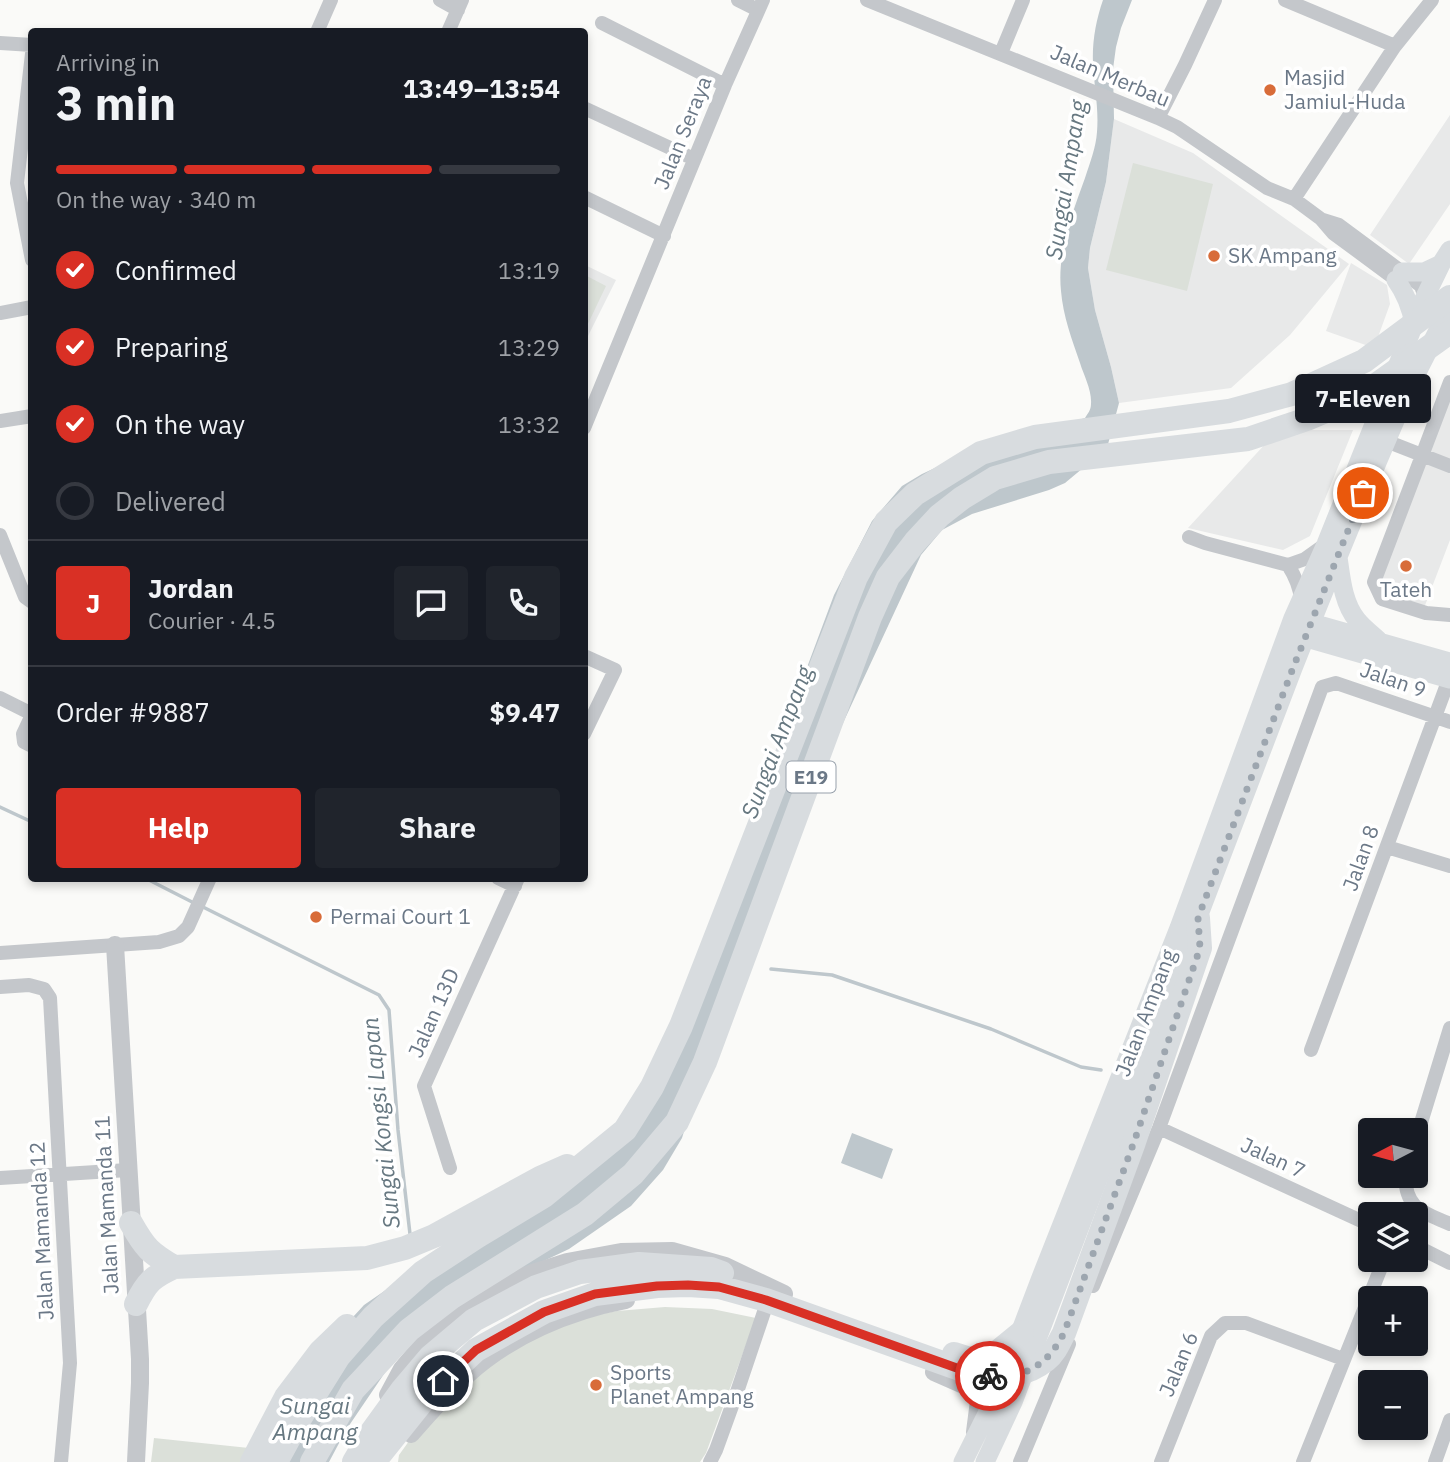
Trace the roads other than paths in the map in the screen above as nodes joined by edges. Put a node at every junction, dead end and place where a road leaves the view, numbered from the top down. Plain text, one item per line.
1 (331, 0) edge
2 (440, 0) edge
3 (738, 0) edge
4 (867, 0) edge
5 (1023, 0) edge
6 (1215, 0) edge
7 (1285, 0) edge
8 (1432, 0) edge
9 (460, 5) edge
10 (761, 5) edge
11 (602, 23) dead end
12 (319, 28) edge
13 (449, 28) edge
14 (0, 43) edge
15 (28, 45) edge
16 (1395, 47) junction
17 (1001, 53) junction
18 (725, 85) junction
19 (28, 88) edge
20 (588, 110) edge
21 (1153, 116) junction
22 (694, 159) junction
23 (588, 199) edge
24 (1294, 199) junction
25 (664, 236) junction
26 (28, 239) edge
27 (1446, 257) edge
28 (1399, 276) junction
29 (1450, 295) edge
30 (1425, 297) junction
31 (1450, 303) edge
32 (28, 308) edge
33 (0, 313) edge
34 (1414, 324) junction
35 (1450, 332) edge
36 (1450, 382) edge
37 (1408, 389) junction
38 (28, 417) edge
39 (588, 419) edge
40 (0, 421) edge
41 (1386, 441) junction
42 (1422, 455) junction
43 (1450, 467) edge
44 (0, 535) edge
45 (1189, 537) dead end
46 (1332, 550) junction
47 (1288, 565) junction
48 (28, 599) edge
49 (1301, 600) junction
50 (1450, 615) edge
51 (1299, 628) junction
52 (1382, 643) junction
53 (1340, 648) junction
54 (588, 658) edge
55 (1450, 662) edge
56 (1293, 668) junction
57 (1450, 679) edge
58 (0, 698) edge
59 (28, 713) edge
60 (1435, 717) junction
61 (1450, 722) edge
62 (28, 723) edge
63 (588, 727) edge
64 (28, 744) edge
65 (1387, 847) junction
66 (1450, 866) edge
67 (517, 882) edge
68 (207, 885) edge
69 (1190, 926) junction
70 (115, 945) junction
71 (0, 953) edge
72 (0, 987) edge
73 (1450, 1028) edge
74 (1311, 1051) dead end
75 (1422, 1118) edge
76 (1159, 1128) junction
77 (597, 1152) junction
78 (450, 1168) dead end
79 (128, 1170) junction
80 (60, 1174) junction
81 (0, 1178) edge
82 (1406, 1188) edge
83 (1358, 1219) edge
84 (131, 1223) junction
85 (1450, 1224) edge
86 (1428, 1253) edge
87 (1450, 1263) edge
88 (174, 1267) junction
89 (423, 1272) junction
90 (1379, 1272) edge
91 (775, 1300) junction
92 (135, 1304) junction
93 (1021, 1332) junction
94 (1343, 1359) junction
95 (976, 1361) junction
96 (393, 1385) junction
97 (975, 1390) junction
98 (427, 1416) junction
99 (1450, 1420) edge
100 (974, 1439) junction
101 (61, 1462) edge
102 (135, 1462) edge
103 (252, 1462) edge
104 (276, 1462) edge
105 (312, 1462) edge
106 (356, 1462) edge
107 (374, 1462) edge
108 (386, 1462) edge
109 (710, 1462) edge
110 (963, 1462) edge
111 (985, 1462) edge
112 (1020, 1462) edge
113 (1161, 1462) edge
114 (1303, 1462) edge
115 (1435, 1462) edge

1 - 12 street
2 - 9 street
3 - 10 street
4 - 17 street, Jalan Merbau
5 - 17 street
6 - 21 street
7 - 16 street
8 - 16 street
9 - 13 street
10 - 18 street, Jalan Seraya
11 - 18 street
14 - 15 street
16 - 24 street
17 - 21 street, Jalan Merbau
18 - 22 street, Jalan Seraya
19 - 26 street
20 - 22 street
21 - 24 street, Jalan Merbau
22 - 25 street, Jalan Seraya
23 - 25 street
24 - 28 street, Jalan Merbau
25 - 39 street, Jalan Seraya
27 - 28 main road
27 - 30 main road, Jalan Ampang
28 - 30 street, Jalan Merbau
28 - 34 main road
29 - 30 main road
29 - 77 highway, E19
30 - 34 main road, Jalan Ampang
30 - 37 main road
31 - 37 main road, Jalan Ampang
32 - 33 street
34 - 46 main road, Jalan Ampang
35 - 105 highway, E19
36 - 42 street
37 - 41 main road, Jalan Ampang
38 - 40 street
41 - 42 street
41 - 46 main road, Jalan Ampang
42 - 43 street
42 - 50 street
44 - 48 street
45 - 47 street
46 - 47 street
46 - 49 main road, Jalan Ampang
46 - 51 main road, Jalan Ampang
46 - 52 main road
47 - 49 street
49 - 51 main road, Jalan Ampang
51 - 52 main road
51 - 53 main road
51 - 56 main road, Jalan Ampang
51 - 69 main road, Jalan Ampang
52 - 55 main road
53 - 56 main road
53 - 57 main road
54 - 63 street
56 - 69 main road, Jalan Ampang
57 - 60 street, Jalan 8
58 - 59 street
60 - 61 street, Jalan 9
60 - 65 street, Jalan 8
60 - 76 street, Jalan 9
62 - 64 street
65 - 66 street
65 - 74 street, Jalan 8
67 - 78 street, Jalan 13D
68 - 70 street
69 - 93 main road, Jalan Ampang
69 - 107 highway
69 - 111 main road, Jalan Ampang
70 - 71 street
70 - 79 street, Jalan Mamanda 11
72 - 80 street, Jalan Mamanda 12
73 - 75 street
76 - 83 street, Jalan 7
76 - 112 street
77 - 88 highway
77 - 89 highway, E19
79 - 80 street
79 - 84 street, Jalan Mamanda 11
80 - 81 street
80 - 101 street, Jalan Mamanda 12
82 - 85 street
84 - 88 highway
84 - 92 street, Jalan Mamanda 11
86 - 87 street
88 - 92 highway
89 - 103 highway
89 - 104 highway, E19
90 - 94 street
91 - 95 highway
91 - 96 street
91 - 97 street
91 - 98 street
91 - 106 highway
91 - 109 street
92 - 102 street, Jalan Mamanda 11
93 - 95 highway
93 - 100 main road, Jalan Ampang
94 - 113 street, Jalan 6
94 - 114 street
95 - 97 highway
96 - 98 street
96 - 106 street
97 - 100 street
98 - 108 street
99 - 115 street
100 - 110 main road, Jalan Ampang

